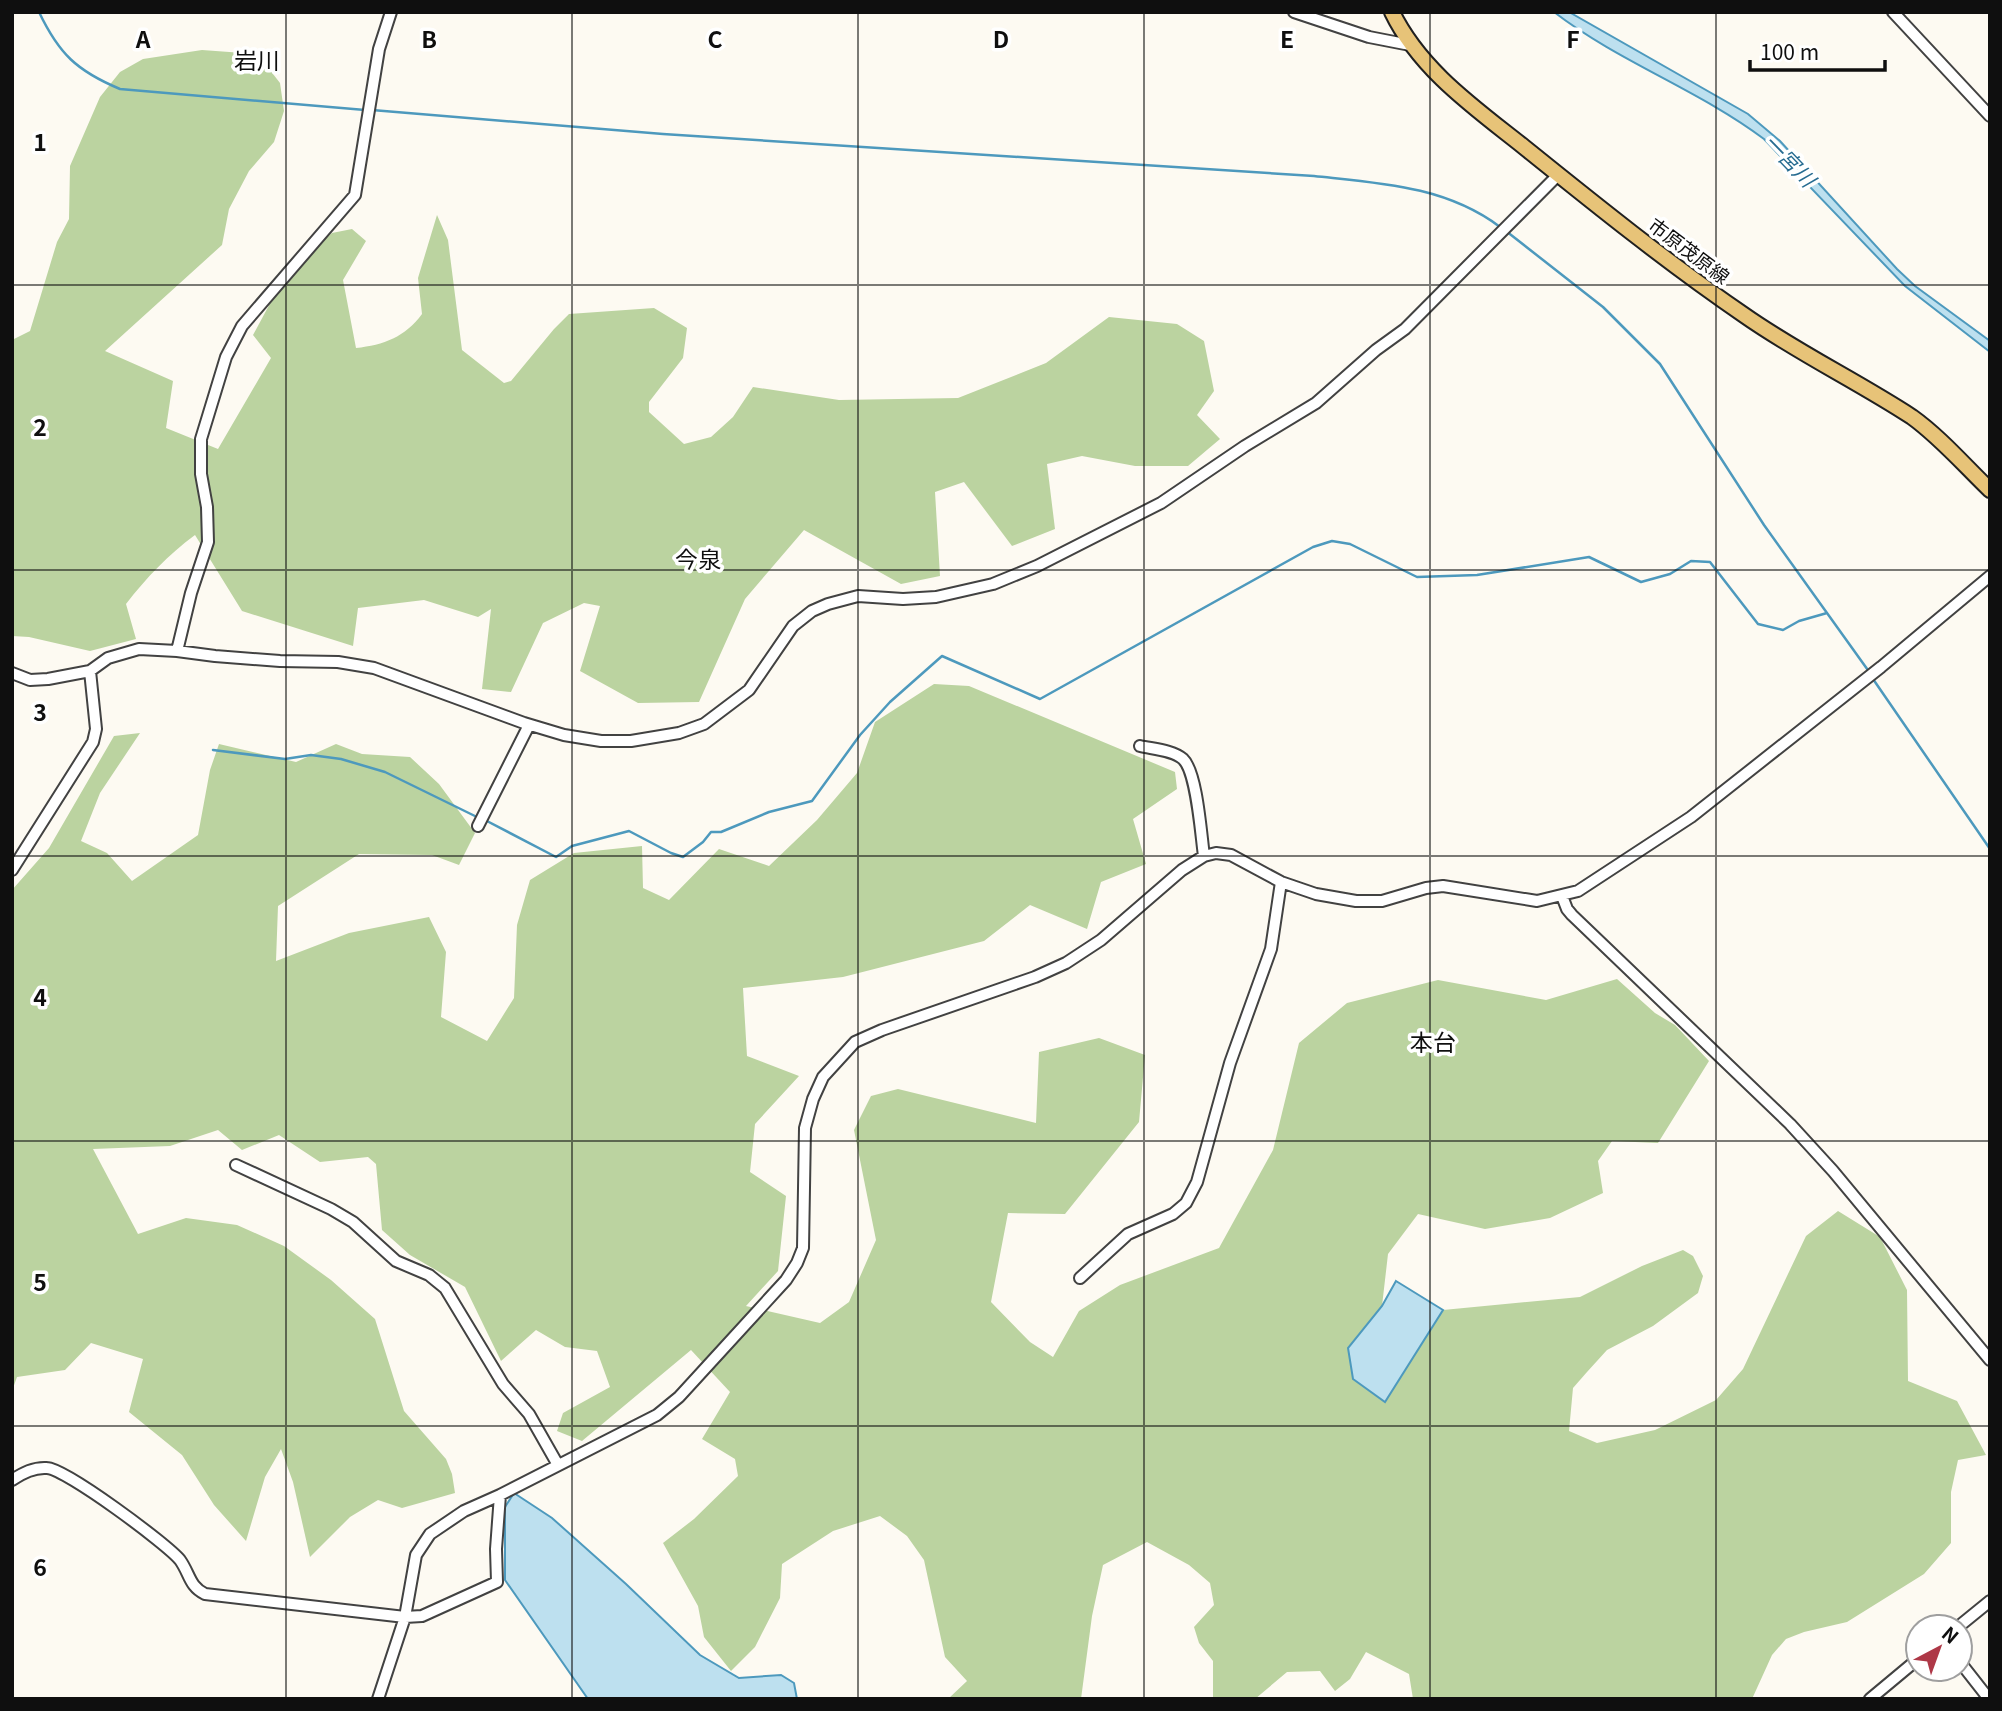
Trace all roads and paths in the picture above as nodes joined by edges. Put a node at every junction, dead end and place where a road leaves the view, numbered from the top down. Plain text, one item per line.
1 (391, 12) edge
2 (1294, 12) edge
3 (1392, 12) edge
4 (1893, 12) edge
5 (1410, 45) junction
6 (1990, 116) edge
7 (1558, 174) junction
8 (1990, 490) edge
9 (1990, 576) edge
10 (177, 651) junction
11 (90, 671) junction
12 (12, 673) edge
13 (529, 725) junction
14 (1140, 746) dead end
15 (478, 826) dead end
16 (1205, 856) junction
17 (12, 870) edge
18 (1281, 882) junction
19 (1562, 896) junction
20 (236, 1165) dead end
21 (1080, 1278) dead end
22 (1990, 1360) edge
23 (558, 1465) junction
24 (12, 1480) edge
25 (500, 1495) junction
26 (1990, 1601) edge
27 (1974, 1614) edge
28 (405, 1617) junction
29 (1904, 1671) edge
30 (1974, 1680) edge
31 (378, 1699) edge
32 (1870, 1699) edge
33 (1989, 1699) edge

1 - 10 street
2 - 5 street
3 - 5 main road, 市原茂原線
4 - 6 street
5 - 7 main road, 市原茂原線
7 - 8 main road, 市原茂原線
7 - 13 street
9 - 19 street
10 - 11 street
10 - 13 street
11 - 12 street
11 - 17 street
13 - 15 street
14 - 16 street
16 - 18 street
16 - 23 street
18 - 19 street
18 - 21 street
19 - 22 street
20 - 23 street
23 - 25 street
24 - 28 street
25 - 28 street
25 - 28 street
26 - 27 street
28 - 31 street
29 - 32 street
30 - 33 street

